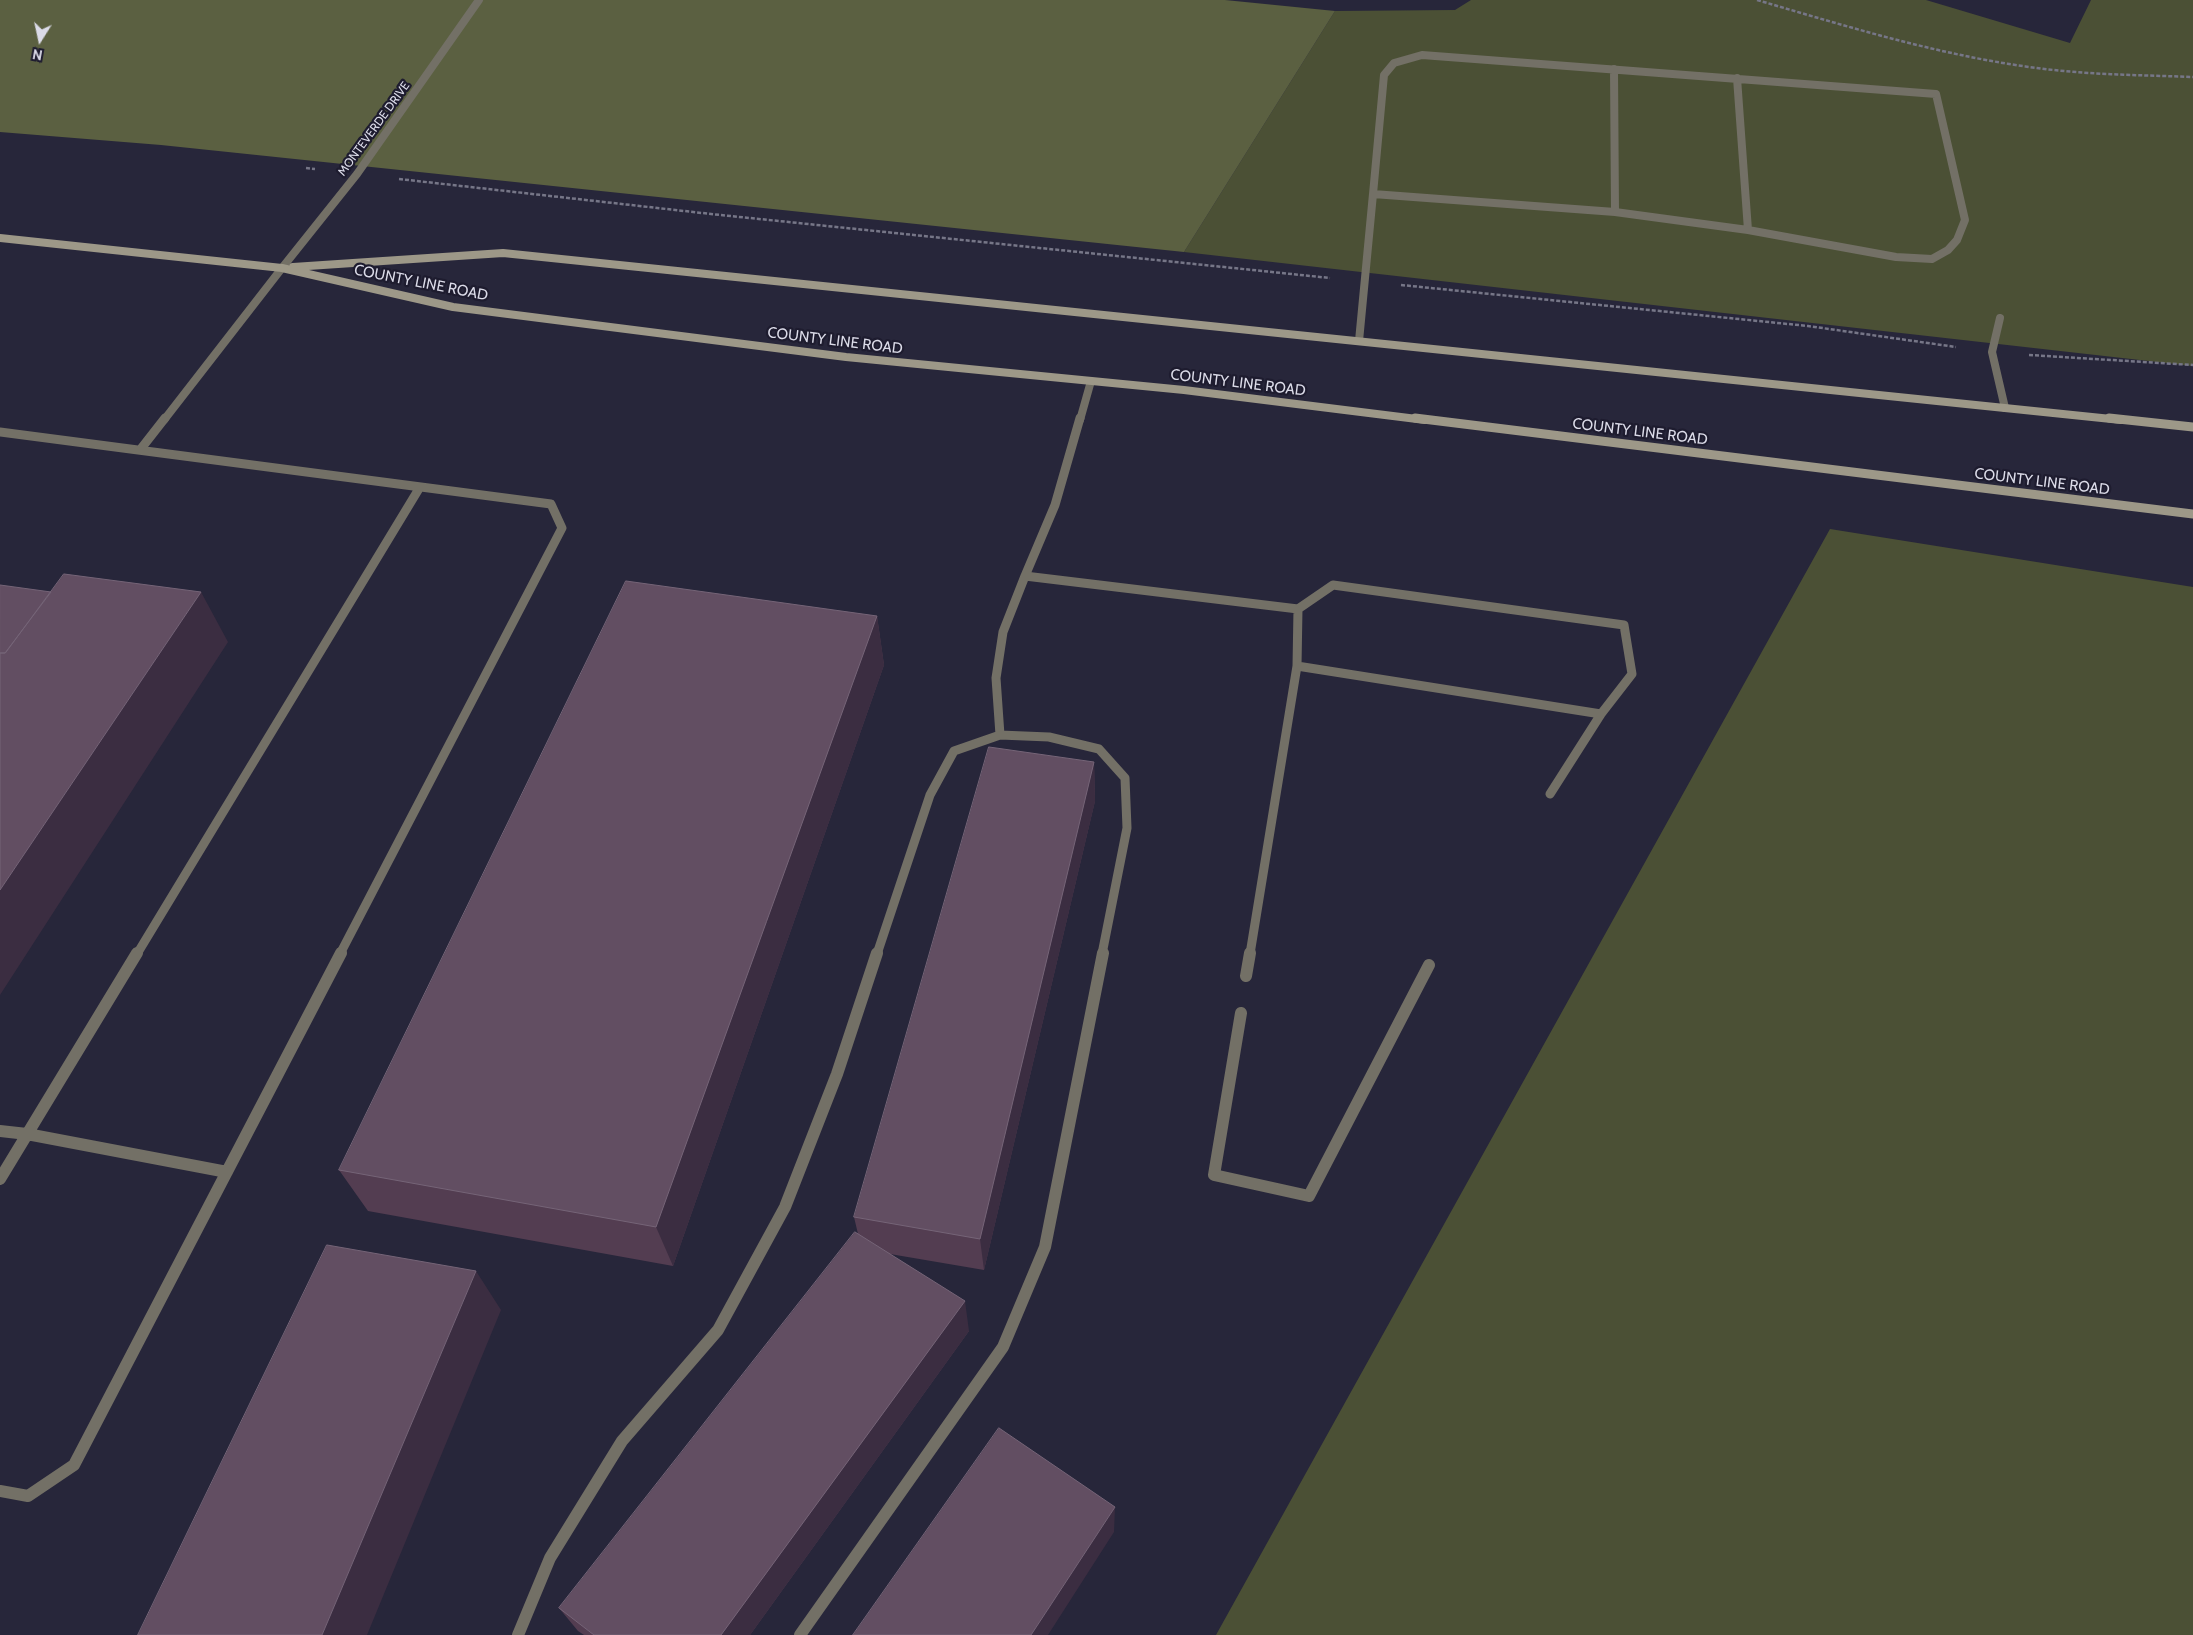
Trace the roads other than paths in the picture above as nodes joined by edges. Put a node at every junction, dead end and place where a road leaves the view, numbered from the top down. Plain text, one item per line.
1 (479, 0) edge
2 (1614, 69) junction
3 (1738, 78) junction
4 (1372, 194) junction
5 (1615, 212) junction
6 (1748, 230) junction
7 (0, 238) edge
8 (282, 268) junction
9 (2000, 318) dead end
10 (1359, 341) junction
11 (1091, 381) junction
12 (2005, 408) junction
13 (2193, 427) edge
14 (0, 432) edge
15 (140, 450) junction
16 (420, 487) junction
17 (2193, 514) edge
18 (1025, 576) junction
19 (1298, 609) junction
20 (1297, 666) junction
21 (1601, 714) junction
22 (1000, 735) junction
23 (1550, 794) dead end
24 (1429, 965) dead end
25 (1246, 976) dead end
26 (1241, 1013) dead end
27 (0, 1131) edge
28 (27, 1134) junction
29 (227, 1172) junction
30 (0, 1179) edge
31 (0, 1491) edge
32 (518, 1635) edge
33 (800, 1635) edge

1 - 8 street, MONTEVERDE DRIVE
2 - 3 street
2 - 4 street
2 - 5 street
3 - 6 street
3 - 6 street
4 - 5 street
4 - 10 street
5 - 6 street
7 - 8 main road, COUNTY LINE ROAD
8 - 10 main road, COUNTY LINE ROAD
8 - 11 main road, COUNTY LINE ROAD
8 - 15 street, MONTEVERDE DRIVE
9 - 12 street
10 - 12 main road, COUNTY LINE ROAD
11 - 17 main road, COUNTY LINE ROAD
11 - 18 street
12 - 13 main road, COUNTY LINE ROAD
14 - 15 street
15 - 16 street
16 - 28 street
16 - 29 street
18 - 19 street
18 - 22 street
19 - 20 street
19 - 21 street
20 - 21 street
20 - 25 street
21 - 23 street
22 - 32 street
22 - 33 street
24 - 26 street
27 - 28 street
28 - 29 street
28 - 30 street
29 - 31 street

